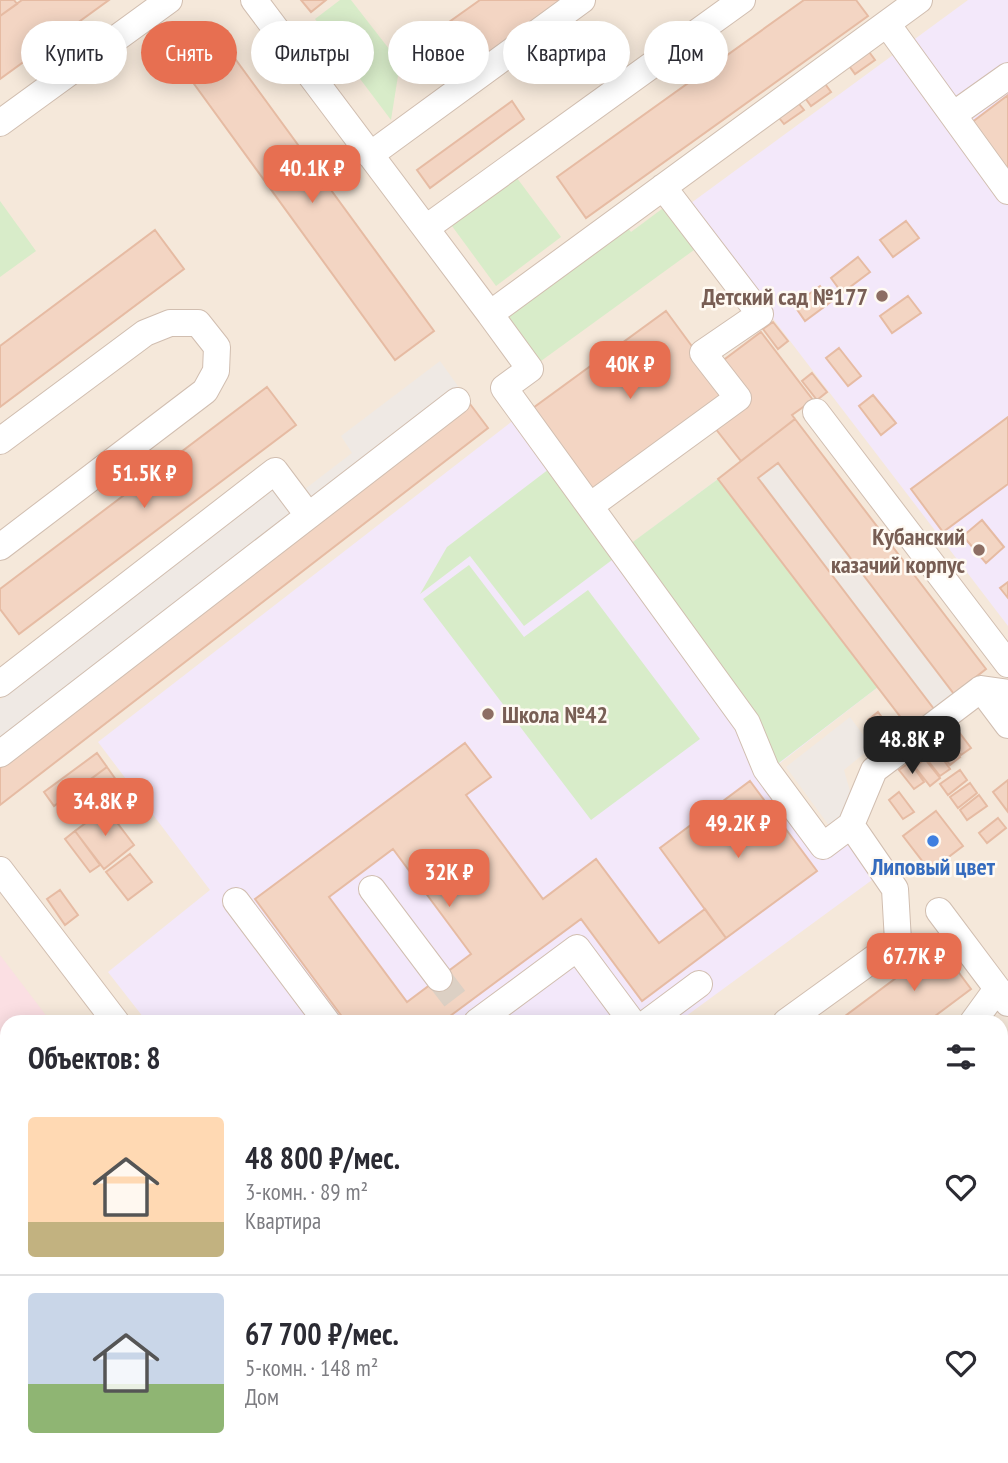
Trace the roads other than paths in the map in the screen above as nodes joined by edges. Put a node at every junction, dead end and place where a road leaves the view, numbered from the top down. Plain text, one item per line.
1 (169, 0) edge
2 (254, 0) edge
3 (582, 0) edge
4 (742, 0) edge
5 (919, 0) edge
6 (887, 24) junction
7 (1008, 76) edge
8 (953, 115) junction
9 (0, 123) edge
10 (370, 155) junction
11 (663, 187) junction
12 (1008, 191) edge
13 (426, 228) junction
14 (490, 314) junction
15 (457, 401) dead end
16 (816, 412) dead end
17 (0, 441) edge
18 (590, 506) junction
19 (308, 515) junction
20 (0, 547) edge
21 (1008, 664) edge
22 (0, 684) edge
23 (981, 690) junction
24 (1008, 693) edge
25 (1008, 725) edge
26 (0, 754) edge
27 (851, 825) junction
28 (0, 870) edge
29 (372, 889) dead end
30 (236, 901) dead end
31 (939, 911) dead end
32 (439, 978) tunnel mouth
33 (699, 984) dead end
34 (1003, 996) edge
35 (111, 1015) edge
36 (322, 1015) edge
37 (473, 1015) edge
38 (627, 1015) edge
39 (657, 1015) edge
40 (796, 1015) edge
41 (981, 1015) edge

1 - 9 lane
2 - 10 lane
3 - 10 lane
4 - 13 lane
5 - 6 lane
6 - 8 lane
6 - 11 lane
7 - 8 lane
8 - 12 lane
10 - 13 lane
11 - 14 lane
11 - 18 lane
13 - 14 lane
14 - 18 lane
15 - 19 lane
16 - 21 lane
17 - 20 lane
18 - 27 lane
19 - 22 lane
19 - 26 lane
23 - 24 lane
23 - 25 lane
23 - 27 lane
27 - 40 lane
28 - 35 lane
29 - 32 lane
30 - 36 lane
31 - 34 lane
33 - 39 lane
34 - 41 lane
37 - 38 lane

